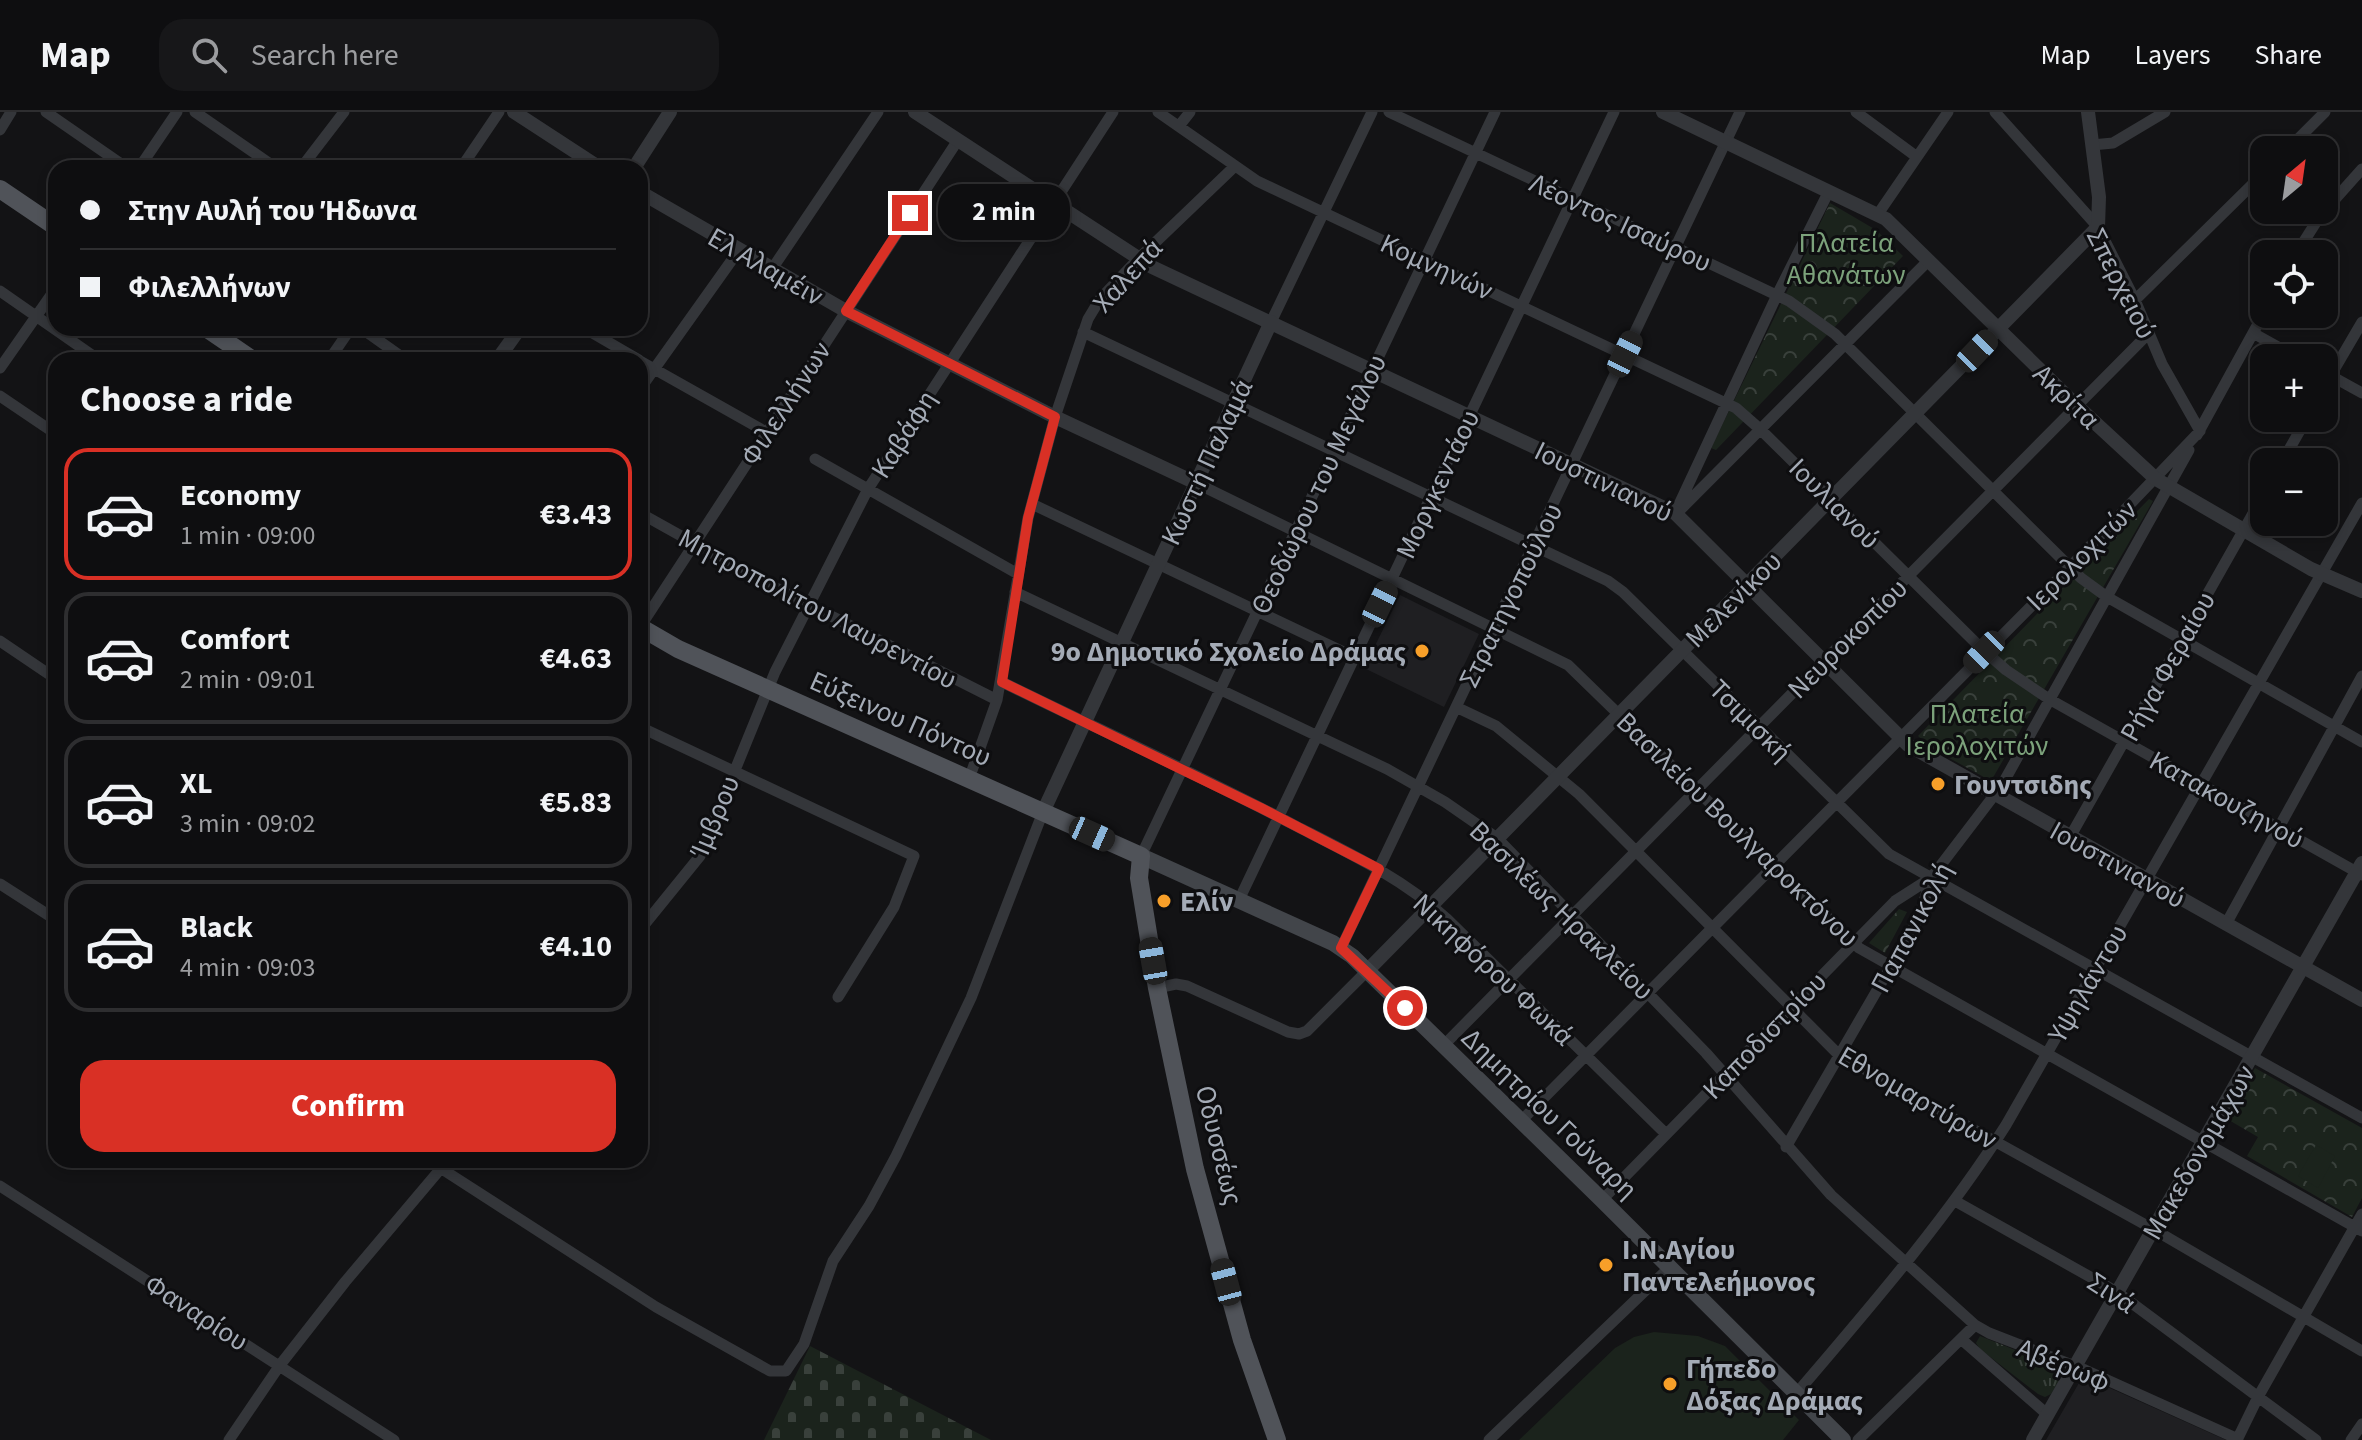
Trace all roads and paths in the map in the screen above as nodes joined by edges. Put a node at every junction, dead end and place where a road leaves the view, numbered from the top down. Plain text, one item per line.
1 (11, 112) edge
2 (46, 112) edge
3 (177, 112) edge
4 (195, 112) edge
5 (344, 112) edge
6 (499, 112) edge
7 (514, 112) edge
8 (670, 112) edge
9 (878, 112) edge
10 (915, 112) edge
11 (1113, 112) edge
12 (1158, 112) edge
13 (1190, 112) edge
14 (1372, 112) edge
15 (1389, 112) edge
16 (1495, 112) edge
17 (1614, 112) edge
18 (1663, 112) edge
19 (1740, 112) edge
20 (1856, 112) edge
21 (1948, 112) edge
22 (1995, 112) edge
23 (2088, 112) edge
24 (2165, 112) edge
25 (2325, 112) edge
26 (1179, 126) junction
27 (0, 130) edge
28 (2301, 136) edge
29 (958, 140) junction
30 (1726, 141) junction
31 (2092, 145) junction
32 (1476, 153) junction
33 (1917, 157) junction
34 (115, 160) edge
35 (144, 160) edge
36 (264, 160) edge
37 (307, 160) edge
38 (466, 160) edge
39 (588, 160) edge
40 (639, 160) edge
41 (1234, 167) junction
42 (2362, 169) edge
43 (2250, 187) edge
44 (0, 189) edge
45 (1829, 191) junction
46 (648, 197) edge
47 (1573, 199) junction
48 (1052, 202) junction
49 (1324, 212) junction
50 (1878, 214) junction
51 (48, 222) edge
52 (2098, 227) junction
53 (2305, 240) edge
54 (1676, 247) junction
55 (739, 250) junction
56 (1138, 259) junction
57 (1425, 260) junction
58 (1927, 262) junction
59 (772, 269) junction
60 (0, 291) edge
61 (1777, 295) junction
62 (48, 300) edge
63 (2135, 300) junction
64 (1522, 305) junction
65 (846, 311) junction
66 (37, 316) junction
67 (1271, 322) junction
68 (2362, 322) edge
69 (48, 324) edge
70 (2256, 328) edge
71 (1998, 329) junction
72 (1083, 332) junction
73 (2149, 333) junction
74 (2253, 333) junction
75 (65, 336) edge
76 (218, 336) edge
77 (372, 336) edge
78 (598, 336) edge
79 (2273, 344) edge
80 (1846, 345) junction
81 (88, 352) edge
82 (241, 352) edge
83 (395, 352) edge
84 (625, 352) edge
85 (1625, 354) junction
86 (2338, 358) edge
87 (947, 364) junction
88 (648, 365) edge
89 (0, 368) edge
90 (654, 369) junction
91 (1372, 370) junction
92 (648, 378) edge
93 (2338, 380) edge
94 (2362, 393) edge
95 (0, 396) edge
96 (1726, 403) junction
97 (1233, 404) junction
98 (2077, 406) junction
99 (1914, 415) junction
100 (1469, 416) junction
101 (1055, 417) junction
102 (48, 429) edge
103 (1761, 430) junction
104 (2200, 431) junction
105 (766, 432) junction
106 (1334, 451) junction
107 (815, 459) dead end
108 (1572, 464) junction
109 (1196, 483) junction
110 (2161, 483) junction
111 (868, 489) junction
112 (1992, 492) junction
113 (1431, 497) junction
114 (1831, 499) junction
115 (2362, 503) edge
116 (1032, 504) junction
117 (1675, 513) junction
118 (648, 518) edge
119 (2250, 519) edge
120 (1295, 531) junction
121 (2243, 531) junction
122 (694, 544) junction
123 (1533, 546) junction
124 (1158, 564) junction
125 (2069, 568) junction
126 (2322, 573) junction
127 (1018, 574) junction
128 (1908, 576) junction
129 (1392, 578) junction
130 (1747, 584) junction
131 (2362, 591) edge
132 (1015, 592) junction
133 (2107, 597) junction
134 (809, 605) junction
135 (1257, 611) junction
136 (648, 615) edge
137 (1494, 627) junction
138 (648, 632) edge
139 (2182, 640) junction
140 (0, 641) edge
141 (1121, 643) junction
142 (1681, 651) junction
143 (1984, 652) junction
144 (1354, 657) junction
145 (1824, 662) junction
146 (48, 674) edge
147 (2362, 676) edge
148 (1002, 682) junction
149 (2259, 683) junction
150 (768, 689) junction
151 (1220, 690) junction
152 (2049, 699) junction
153 (997, 700) junction
154 (1456, 707) junction
155 (1620, 713) junction
156 (1085, 722) junction
157 (1759, 727) junction
158 (2334, 727) junction
159 (648, 731) edge
160 (1317, 736) junction
161 (1900, 738) junction
162 (2124, 742) junction
163 (2362, 742) edge
164 (1182, 770) junction
165 (733, 771) junction
166 (1558, 776) junction
167 (969, 779) junction
168 (2201, 784) junction
169 (1419, 786) junction
170 (1697, 789) junction
171 (1995, 795) junction
172 (1835, 803) junction
173 (1043, 812) junction
174 (1279, 817) junction
175 (2279, 828) junction
176 (2070, 837) junction
177 (1497, 838) junction
178 (1635, 852) junction
179 (1141, 856) junction
180 (1774, 865) junction
181 (1379, 869) junction
182 (2360, 870) edge
183 (1931, 878) junction
184 (2146, 880) junction
185 (0, 884) edge
186 (1239, 900) junction
187 (1431, 905) junction
188 (48, 915) edge
189 (1573, 915) junction
190 (648, 920) edge
191 (2226, 924) junction
192 (1711, 928) junction
193 (1853, 944) junction
194 (1341, 948) junction
195 (1890, 967) junction
196 (2303, 967) junction
197 (2095, 969) junction
198 (1367, 971) junction
199 (1509, 980) junction
200 (1157, 988) junction
201 (1648, 993) junction
202 (838, 997) dead end
203 (2362, 1000) edge
204 (1790, 1007) junction
205 (1444, 1045) junction
206 (2047, 1054) junction
207 (1586, 1055) junction
208 (1839, 1055) junction
209 (2252, 1056) junction
210 (1724, 1075) junction
211 (2362, 1118) edge
212 (1521, 1121) junction
213 (1666, 1134) junction
214 (2204, 1141) junction
215 (1995, 1142) junction
216 (1786, 1147) junction
217 (441, 1168) edge
218 (450, 1168) edge
219 (0, 1186) edge
220 (1602, 1200) junction
221 (1955, 1201) junction
222 (2362, 1214) edge
223 (2153, 1229) junction
224 (2358, 1229) edge
225 (1905, 1264) junction
226 (1670, 1267) junction
227 (2117, 1292) junction
228 (2304, 1317) junction
229 (1975, 1325) junction
230 (1961, 1339) junction
231 (2362, 1351) edge
232 (280, 1365) junction
233 (2075, 1367) junction
234 (1796, 1394) junction
235 (2258, 1397) junction
236 (2048, 1415) junction
237 (2362, 1424) edge
238 (2238, 1439) edge
239 (229, 1440) edge
240 (394, 1440) edge
241 (1277, 1440) edge
242 (1489, 1440) edge
243 (1843, 1440) edge
244 (1858, 1440) edge
245 (2033, 1440) edge
246 (2316, 1440) edge
247 (2351, 1440) edge

1 - 27 street
2 - 34 street
3 - 35 street
4 - 36 street
5 - 37 street
6 - 38 street
7 - 39 street
8 - 40 street
9 - 59 street
10 - 29 street, Ιουστινιανού
11 - 48 street, Καβάφη
12 - 26 street, Κομνηνών
13 - 26 street
14 - 49 street, Κωστή Παλαμά
15 - 32 street, Λέοντος Ισαύρου
16 - 32 street, Θεοδώρου του Μεγάλου
17 - 47 street, Μοργκεντάου
18 - 30 street, Ακρίτα
19 - 30 street, Στρατηγοπούλου
20 - 33 street
21 - 33 street
22 - 52 street, Σπερχειού
23 - 31 street
24 - 31 street
25 - 28 street
26 - 41 street, Κομνηνών
29 - 48 street, Ιουστινιανού
29 - 65 street, Φιλελλήνων
30 - 45 street, Ακρίτα
30 - 54 street, Στρατηγοπούλου
31 - 52 street
32 - 47 street, Λέοντος Ισαύρου
32 - 57 street, Θεοδώρου του Μεγάλου
33 - 50 street
41 - 49 street, Κομνηνών
41 - 56 street, Χαλεπά
42 - 53 street
43 - 63 street
44 - 51 main road
45 - 50 street, Ακρίτα
45 - 61 street
46 - 55 street, Ελ Αλαμέιν
47 - 54 street, Λέοντος Ισαύρου
47 - 64 street, Μοργκεντάου
48 - 56 street, Ιουστινιανού
48 - 87 street, Καβάφη
49 - 57 street, Κομνηνών
49 - 67 street, Κωστή Παλαμά
50 - 58 street, Ακρίτα
52 - 63 street, Σπερχειού
52 - 71 street, Μελενίκου
54 - 61 street, Λέοντος Ισαύρου
54 - 85 street, Στρατηγοπούλου
55 - 59 street, Ελ Αλαμέιν
55 - 90 street
56 - 67 street, Ιουστινιανού
56 - 72 street, Χαλεπά
57 - 64 street, Κομνηνών
57 - 91 street, Θεοδώρου του Μεγάλου
58 - 71 street, Ακρίτα
58 - 80 street
59 - 65 street, Ελ Αλαμέιν
60 - 66 street
61 - 80 street, Λέοντος Ισαύρου
61 - 96 street
62 - 66 street
63 - 73 street, Σπερχειού
64 - 85 street, Κομνηνών
64 - 100 street, Μοργκεντάου
65 - 87 street, Ελ Αλαμέιν
65 - 105 street, Φιλελλήνων
66 - 69 street
66 - 89 street
67 - 91 street, Ιουστινιανού
67 - 97 street, Κωστή Παλαμά
68 - 86 street
70 - 74 street, Ιερολοχιτών
71 - 98 street, Ακρίτα
71 - 99 street, Μελενίκου
72 - 97 street, Τσιμισκή
72 - 101 street, Χαλεπά
73 - 98 street, Νευροκοπίου
73 - 104 street, Σπερχειού
74 - 79 street
74 - 104 street, Ιερολοχιτών
75 - 81 street
76 - 82 main road
77 - 83 street
78 - 84 street
80 - 99 street, Λέοντος Ισαύρου
80 - 103 street
85 - 96 street, Κομνηνών
85 - 108 street, Στρατηγοπούλου
87 - 101 street, Ελ Αλαμέιν
87 - 111 street, Καβάφη
88 - 90 street
90 - 92 street
90 - 105 street
91 - 100 street, Ιουστινιανού
91 - 106 street, Θεοδώρου του Μεγάλου
93 - 94 street
95 - 102 street
96 - 103 street, Ιουλιανού
96 - 117 street
97 - 106 street, Τσιμισκή
97 - 109 street, Κωστή Παλαμά
98 - 110 street, Ακρίτα
98 - 112 street, Νευροκοπίου
99 - 112 street, Λέοντος Ισαύρου
99 - 114 street, Μελενίκου
100 - 108 street, Ιουστινιανού
100 - 113 street, Μοργκεντάου
101 - 109 street, Ελ Αλαμέιν
101 - 116 street, Χαλεπά
103 - 114 street, Ιουλιανού
103 - 117 street
104 - 110 street, Ιερολοχιτών
105 - 122 street, Φιλελλήνων
106 - 113 street, Τσιμισκή
106 - 120 street, Θεοδώρου του Μεγάλου
107 - 111 street
108 - 117 street, Ιουστινιανού
108 - 123 street, Στρατηγοπούλου
109 - 120 street, Βασιλείου Βουλγαροκτόνου
109 - 124 street, Κωστή Παλαμά
110 - 121 street, Ακρίτα
110 - 125 street, Ιερολοχιτών
110 - 133 street, Ιερολοχιτών
111 - 127 street
111 - 134 street, Καβάφη
112 - 125 street, Λέοντος Ισαύρου
112 - 128 street, Νευροκοπίου
113 - 123 street, Τσιμισκή
113 - 129 street, Μοργκεντάου
114 - 128 street, Ιουλιανού
114 - 130 street, Μελενίκου
115 - 126 street, Υψηλάντου
116 - 124 street
116 - 127 street, Χαλεπά
117 - 130 street, Ιουστινιανού
118 - 122 street, Μητροπολίτου Λαυρεντίου
119 - 121 street, Ρήγα Φεραίου
120 - 129 street, Βασιλείου Βουλγαροκτόνου
120 - 135 street, Θεοδώρου του Μεγάλου
121 - 126 street, Ακρίτα
121 - 139 street, Ρήγα Φεραίου
122 - 134 street, Μητροπολίτου Λαυρεντίου
122 - 136 street, Φιλελλήνων
123 - 137 street, Στρατηγοπούλου
123 - 142 street, Τσιμισκή
124 - 135 street
124 - 141 street, Κωστή Παλαμά
125 - 133 street, Λέοντος Ισαύρου
125 - 143 street, Ιερολοχιτών
126 - 131 street, Ακρίτα
126 - 149 street, Υψηλάντου
127 - 132 street, Χαλεπά
128 - 143 street, Ιουλιανού
128 - 145 street, Νευροκοπίου
129 - 137 street, Βασιλείου Βουλγαροκτόνου
129 - 144 street, Μοργκεντάου
130 - 142 street, Μελενίκου
130 - 145 street, Ιουστινιανού
132 - 141 street, Βασιλέως Ηρακλείου
132 - 148 street, Χαλεπά
133 - 139 street, Λέοντος Ισαύρου
133 - 152 street, Ιερολοχιτών
134 - 150 street, Καβάφη
134 - 153 street, Μητροπολίτου Λαυρεντίου
135 - 144 street
135 - 151 street, Θεοδώρου του Μεγάλου
137 - 154 street, Στρατηγοπούλου
137 - 155 street, Βασιλείου Βουλγαροκτόνου
138 - 150 main road, Εύξεινου Πόντου
139 - 149 street, Λέοντος Ισαύρου
139 - 162 street, Ρήγα Φεραίου
140 - 146 street
141 - 151 street, Βασιλέως Ηρακλείου
141 - 156 street, Κωστή Παλαμά
142 - 155 street, Μελενίκου
142 - 157 street, Τσιμισκή
143 - 152 street, Ιουλιανού
143 - 161 street, Ιερολοχιτών
144 - 160 street, Μοργκεντάου
145 - 157 street, Νευροκοπίου
145 - 161 street, Ιουστινιανού
147 - 158 street
148 - 153 street, Χαλεπά
148 - 156 street, Νικηφόρου Φωκά
149 - 158 street, Λέοντος Ισαύρου
149 - 168 street, Υψηλάντου
150 - 165 street, Ίμβρου
150 - 167 main road, Εύξεινου Πόντου
151 - 160 street, Βασιλέως Ηρακλείου
151 - 164 street, Θεοδώρου του Μεγάλου
152 - 162 street, Κατακουζηνού
152 - 171 street, Ιερολοχιτών
153 - 167 street, Χαλεπά
154 - 166 street, Εθνομαρτύρων
154 - 169 street, Στρατηγοπούλου
155 - 166 street, Μελενίκου
155 - 170 street, Βασιλείου Βουλγαροκτόνου
156 - 164 street, Νικηφόρου Φωκά
156 - 173 street, Κωστή Παλαμά
157 - 170 street, Νευροκοπίου
157 - 172 street, Τσιμισκή
158 - 163 street, Λέοντος Ισαύρου
158 - 175 street
159 - 165 street
160 - 169 street, Βασιλέως Ηρακλείου
160 - 174 street, Μοργκεντάου
161 - 171 street, Ιουστινιανού
161 - 172 street, Ιερολοχιτών
162 - 168 street, Κατακουζηνού
162 - 176 street, Ρήγα Φεραίου
164 - 174 street, Νικηφόρου Φωκά
164 - 179 street, Θεοδώρου του Μεγάλου
165 - 190 street, Ίμβρου
165 - 202 street
166 - 177 street, Μελενίκου
166 - 178 street, Εθνομαρτύρων
167 - 173 main road, Εύξεινου Πόντου
168 - 175 street, Κατακουζηνού
168 - 184 street, Υψηλάντου
169 - 177 street, Βασιλέως Ηρακλείου
169 - 181 street, Στρατηγοπούλου
170 - 178 street, Νευροκοπίου
170 - 180 street, Βασιλείου Βουλγαροκτόνου
171 - 176 street, Ιουστινιανού
171 - 183 street, Παπανικολή
172 - 180 street, Ιερολοχιτών
172 - 183 street, Τσιμισκή
173 - 179 main road, Εύξεινου Πόντου
173 - 218 street
174 - 181 street, Νικηφόρου Φωκά
174 - 186 street, Μοργκεντάου
175 - 182 street, Κατακουζηνού
175 - 191 street
176 - 184 street, Ιουστινιανού
177 - 187 street, Μελενίκου
177 - 189 street, Βασιλέως Ηρακλείου
178 - 189 street, Νευροκοπίου
178 - 192 street, Εθνομαρτύρων
179 - 186 main road, Δημητρίου Γούναρη
179 - 200 main road, Οδυσσέως
180 - 192 street, Ιερολοχιτών
180 - 193 street, Βασιλείου Βουλγαροκτόνου
181 - 187 street, Νικηφόρου Φωκά
181 - 194 street, Στρατηγοπούλου
182 - 196 street, Μακεδονομάχων
183 - 193 street, Καποδιστρίου
183 - 195 street, Παπανικολή
183 - 197 street, Τσιμισκή
184 - 191 street, Ιουστινιανού
184 - 197 street, Υψηλάντου
185 - 188 street
186 - 194 main road, Δημητρίου Γούναρη
187 - 198 street, Μελενίκου
187 - 199 street, Νικηφόρου Φωκά
189 - 199 street, Νευροκοπίου
189 - 201 street, Βασιλέως Ηρακλείου
191 - 196 street, Ιουστινιανού
192 - 201 street, Ιερολοχιτών
192 - 204 street, Εθνομαρτύρων
193 - 195 street, Βασιλείου Βουλγαροκτόνου
193 - 204 street, Καποδιστρίου
194 - 198 main road, Δημητρίου Γούναρη
195 - 206 street, Βασιλείου Βουλγαροκτόνου
195 - 208 street, Παπανικολή
196 - 203 street, Ιουστινιανού
196 - 209 street, Μακεδονομάχων
197 - 206 street, Υψηλάντου
197 - 209 street, Τσιμισκή
198 - 200 street
198 - 205 main road, Δημητρίου Γούναρη
199 - 205 street, Νευροκοπίου
199 - 207 street, Νικηφόρου Φωκά
200 - 241 main road, Οδυσσέως
201 - 207 street, Ιερολοχιτών
201 - 210 street, Βασιλέως Ηρακλείου
204 - 208 street, Εθνομαρτύρων
204 - 210 street, Καποδιστρίου
205 - 212 main road, Δημητρίου Γούναρη
206 - 214 street, Βασιλείου Βουλγαροκτόνου
206 - 215 street, Υψηλάντου
207 - 212 street, Ιερολοχιτών
207 - 213 street, Νικηφόρου Φωκά
208 - 215 street, Εθνομαρτύρων
208 - 216 street, Παπανικολή
209 - 211 street, Τσιμισκή
209 - 214 street, Μακεδονομάχων
210 - 213 street, Καποδιστρίου
210 - 216 street, Βασιλέως Ηρακλείου
212 - 220 main road, Δημητρίου Γούναρη
213 - 220 street, Καποδιστρίου
214 - 223 street, Μακεδονομάχων
214 - 224 street, Βασιλείου Βουλγαροκτόνου
215 - 221 street, Υψηλάντου
215 - 223 street, Εθνομαρτύρων
216 - 225 street, Βασιλέως Ηρακλείου
217 - 232 street
219 - 232 street, Φαναρίου
220 - 226 main road, Δημητρίου Γούναρη
221 - 225 street, Υψηλάντου
221 - 227 street, Σινά
222 - 224 street
223 - 227 street, Μακεδονομάχων
223 - 228 street, Εθνομαρτύρων
224 - 228 street
225 - 229 street, Αβέρωφ
225 - 234 street, Υψηλάντου
226 - 234 main road, Δημητρίου Γούναρη
226 - 242 street
227 - 233 street, Μακεδονομάχων
227 - 235 street, Σινά
228 - 231 street, Εθνομαρτύρων
228 - 235 street
229 - 230 street
229 - 233 street, Αβέρωφ
230 - 236 street
230 - 244 street
232 - 239 street
232 - 240 street, Φαναρίου
233 - 236 street, Μακεδονομάχων
233 - 238 street, Αβέρωφ
234 - 243 main road, Δημητρίου Γούναρη
235 - 238 street
235 - 246 street, Σινά
236 - 245 street, Μακεδονομάχων
237 - 247 street

